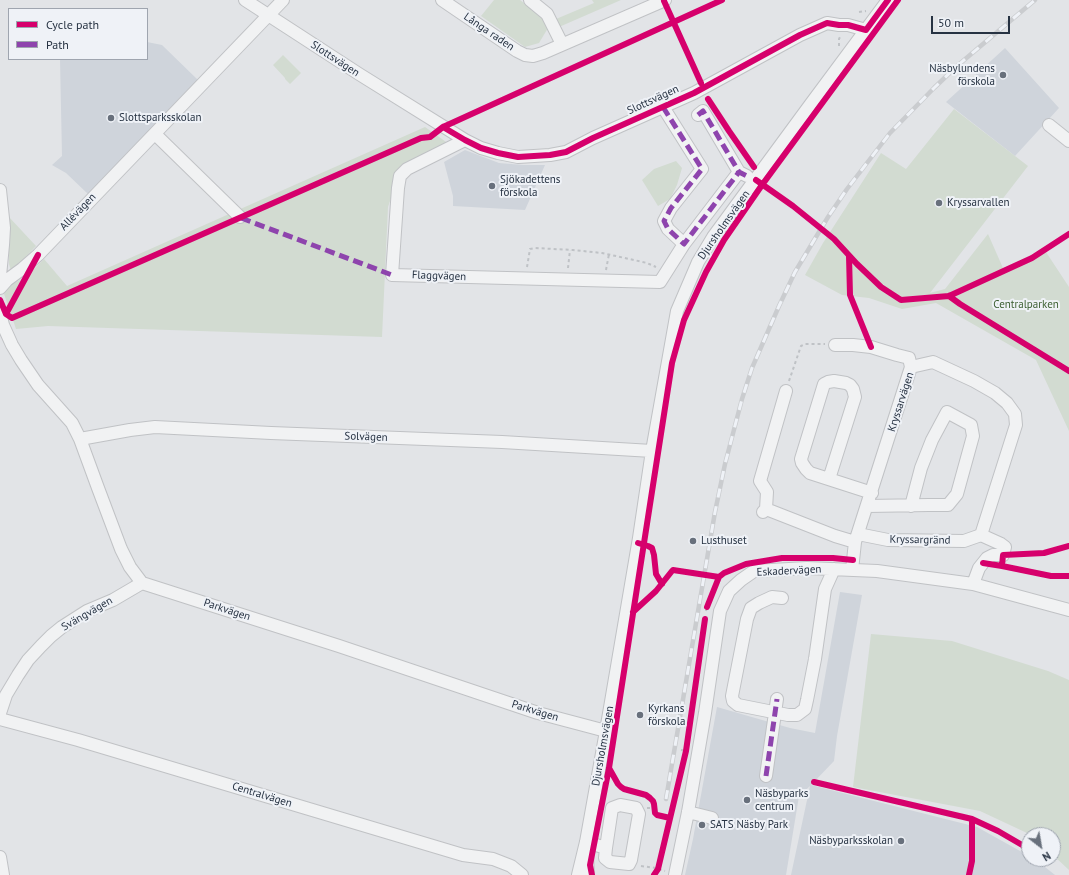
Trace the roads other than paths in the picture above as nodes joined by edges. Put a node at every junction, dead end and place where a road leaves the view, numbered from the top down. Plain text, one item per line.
1 (245, 0) edge
2 (283, 0) edge
3 (442, 0) edge
4 (530, 0) edge
5 (665, 0) edge
6 (888, 0) edge
7 (268, 15) junction
8 (866, 30) junction
9 (562, 44) junction
10 (663, 107) junction
11 (698, 115) dead end
12 (1049, 125) dead end
13 (155, 134) junction
14 (465, 140) junction
15 (1069, 141) edge
16 (0, 190) edge
17 (240, 217) dead end
18 (684, 244) junction
19 (0, 275) edge
20 (0, 288) edge
21 (0, 313) edge
22 (835, 345) road end
23 (911, 367) junction
24 (786, 391) road end
25 (80, 439) junction
26 (652, 451) junction
27 (828, 479) junction
28 (872, 493) junction
29 (867, 506) junction
30 (911, 506) junction
31 (981, 535) junction
32 (857, 538) junction
33 (834, 569) junction
34 (852, 570) junction
35 (142, 583) junction
36 (973, 584) junction
37 (782, 598) dead end
38 (1069, 610) edge
39 (777, 699) dead end
40 (0, 713) edge
41 (775, 713) junction
42 (0, 719) edge
43 (606, 731) junction
44 (766, 776) dead end
45 (692, 813) junction
46 (712, 818) dead end
47 (586, 843) junction
48 (606, 848) junction
49 (0, 857) edge
50 (3, 875) edge
51 (522, 875) edge
52 (578, 875) edge
53 (588, 875) edge
54 (675, 875) edge

1 - 7 street, Slottsvägen
2 - 7 street, Allévägen
3 - 9 street, Långa raden
4 - 9 street
5 - 9 street, Långa raden
6 - 8 street, Djursholmsvägen
7 - 13 street, Allévägen
7 - 14 street, Slottsvägen
8 - 10 street, Slottsvägen
8 - 26 street, Djursholmsvägen
10 - 14 street, Slottsvägen
10 - 18 street
11 - 18 street
12 - 15 street
13 - 17 street
13 - 20 street, Allévägen
14 - 18 street, Flaggvägen
16 - 19 street
21 - 25 street
22 - 23 street
23 - 28 street, Kryssarvägen
23 - 31 street, Kryssarvägen
24 - 32 street, Kryssargränd
25 - 26 street, Solvägen
25 - 35 street
26 - 43 street, Djursholmsvägen
27 - 27 street
27 - 28 street
28 - 29 street, Kryssarvägen
29 - 30 street
29 - 32 street, Kryssarvägen
30 - 30 street
31 - 32 street, Kryssargränd
31 - 36 street
32 - 34 street, Kryssarvägen
33 - 34 street, Eskadervägen
33 - 41 street
33 - 45 street, Eskadervägen
34 - 36 street, Eskadervägen
35 - 40 street, Svängvägen
35 - 43 street, Parkvägen
36 - 38 street, Eskadervägen
37 - 41 street
39 - 41 street
41 - 44 street
42 - 51 street, Centralvägen
43 - 47 street, Djursholmsvägen
45 - 46 street
45 - 54 street, Eskadervägen
47 - 48 street
47 - 52 street, Djursholmsvägen
47 - 53 street, Djursholmsvägen
48 - 48 street
49 - 50 street

